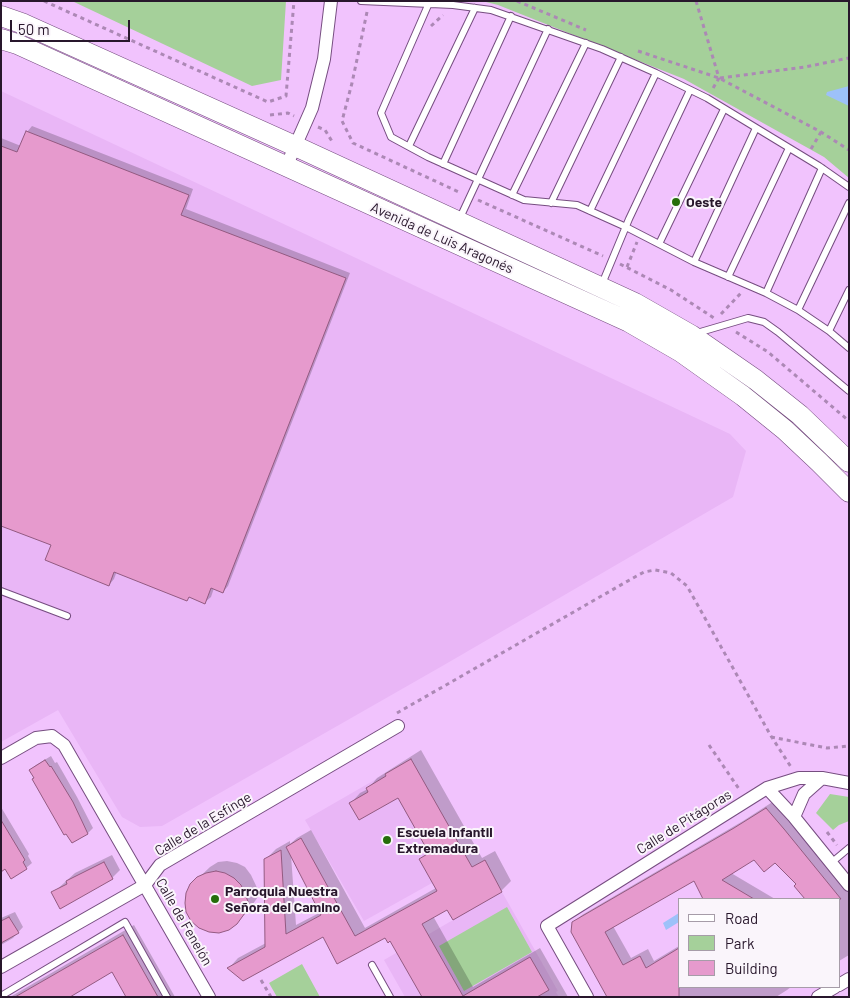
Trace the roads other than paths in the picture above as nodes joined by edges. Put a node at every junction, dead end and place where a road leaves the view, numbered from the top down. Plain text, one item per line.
1 (331, 1) edge
2 (361, 1) edge
3 (369, 2) edge
4 (429, 3) junction
5 (475, 8) junction
6 (1, 16) edge
7 (511, 16) junction
8 (548, 29) junction
9 (1, 39) edge
10 (586, 43) junction
11 (621, 57) junction
12 (656, 73) junction
13 (690, 90) junction
14 (724, 109) junction
15 (756, 128) junction
16 (295, 146) junction
17 (409, 146) junction
18 (789, 148) junction
19 (443, 164) junction
20 (286, 167) junction
21 (822, 168) junction
22 (478, 180) junction
23 (849, 187) edge
24 (512, 195) junction
25 (551, 203) junction
26 (849, 203) edge
27 (590, 211) junction
28 (459, 221) junction
29 (626, 227) junction
30 (659, 244) junction
31 (694, 262) junction
32 (728, 276) junction
33 (601, 288) junction
34 (849, 290) edge
35 (766, 293) junction
36 (798, 310) junction
37 (829, 332) junction
38 (691, 335) junction
39 (849, 348) edge
40 (849, 391) edge
41 (849, 462) edge
42 (849, 492) edge
43 (1, 591) edge
44 (67, 616) dead end
45 (398, 726) road end
46 (1, 758) edge
47 (822, 778) junction
48 (849, 783) edge
49 (767, 788) junction
50 (794, 817) junction
51 (849, 848) edge
52 (831, 863) junction
53 (145, 885) junction
54 (849, 885) edge
55 (372, 965) dead end
56 (1, 968) edge
57 (834, 988) edge
58 (1, 996) edge
59 (209, 996) edge
60 (167, 997) edge
61 (390, 997) edge
62 (587, 997) edge
63 (818, 997) edge

1 - 16 street
2 - 3 lane
3 - 4 lane
4 - 5 lane
4 - 17 lane
5 - 7 lane
5 - 17 lane
6 - 16 main road, Avenida de Luis Aragonés
7 - 8 lane
7 - 19 lane
8 - 10 lane
8 - 22 lane
9 - 20 main road, Avenida de Luis Aragonés
10 - 11 lane
10 - 24 lane
11 - 12 lane
11 - 25 lane
12 - 13 lane
12 - 27 lane
13 - 14 lane
13 - 29 lane
14 - 15 lane
14 - 30 lane
15 - 18 lane
15 - 31 lane
16 - 20 street
16 - 28 main road, Avenida de Luis Aragonés
17 - 19 lane
18 - 21 lane
18 - 32 lane
19 - 22 lane
20 - 42 main road, Avenida de Luis Aragonés
21 - 23 lane
21 - 35 lane
22 - 24 lane
22 - 28 lane
24 - 25 lane
25 - 27 lane
26 - 36 lane
27 - 29 lane
28 - 33 main road, Avenida de Luis Aragonés
29 - 30 lane
29 - 33 lane
30 - 31 lane
31 - 32 lane
32 - 35 lane
33 - 38 main road, Avenida de Luis Aragonés
34 - 37 lane
35 - 36 lane
36 - 37 lane
37 - 39 lane
38 - 40 lane
38 - 41 main road, Avenida de Luis Aragonés
43 - 44 lane
45 - 53 street, Calle de la Esfinge
46 - 53 street, Calle de Fenelón
47 - 48 street, Calle de Pitágoras
47 - 49 street, Calle de Pitágoras
47 - 50 street
49 - 50 street
49 - 62 street, Calle de Pitágoras
50 - 52 street
51 - 52 lane
52 - 54 street
53 - 56 street, Calle de la Esfinge
53 - 59 street, Calle de Fenelón
55 - 61 lane
57 - 63 street
58 - 60 lane

